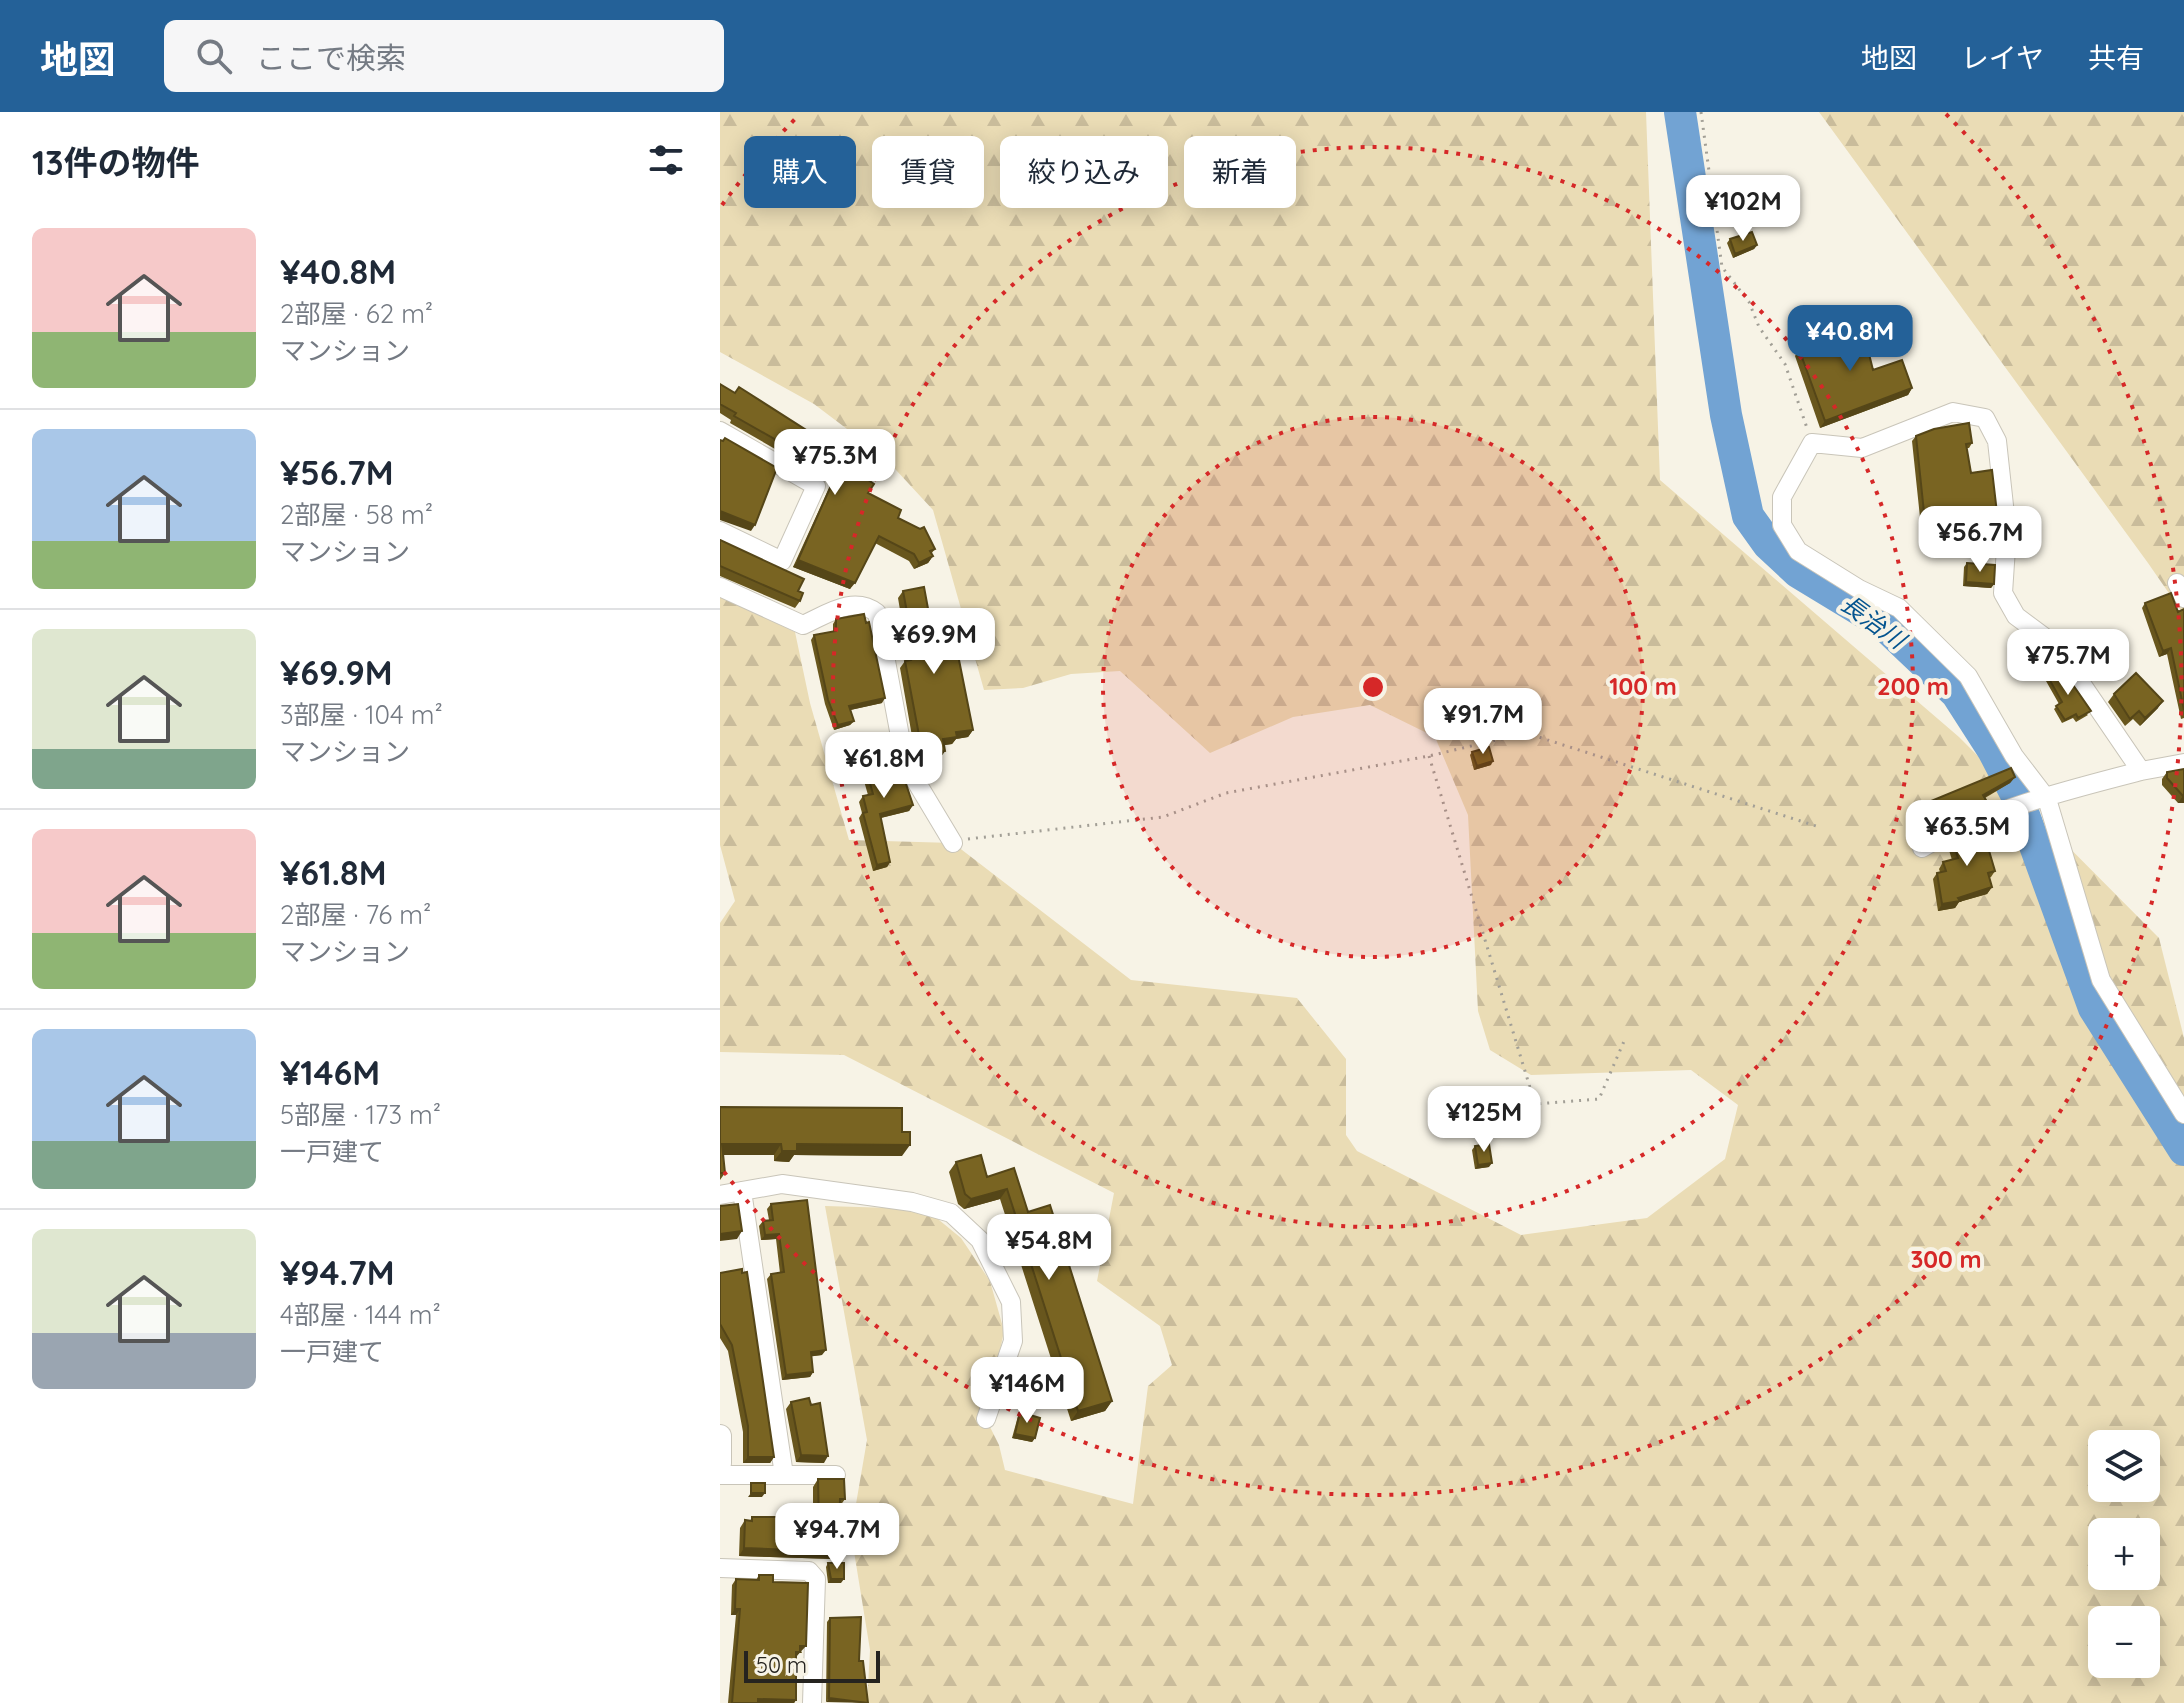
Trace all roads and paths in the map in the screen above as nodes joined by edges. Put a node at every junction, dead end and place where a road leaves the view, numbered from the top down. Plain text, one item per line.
1 (1701, 112) edge
2 (720, 431) edge
3 (1812, 443) junction
4 (720, 531) edge
5 (720, 587) edge
6 (1429, 756) junction
7 (2184, 763) edge
8 (2141, 771) junction
9 (2047, 799) junction
10 (1816, 826) dead end
11 (953, 843) joint
12 (1922, 848) dead end
13 (1625, 1039) dead end
14 (2184, 1114) edge
15 (742, 1191) junction
16 (720, 1195) edge
17 (986, 1419) dead end
18 (720, 1436) edge
19 (720, 1463) edge
20 (720, 1475) edge
21 (784, 1475) junction
22 (836, 1475) edge
23 (720, 1568) edge
24 (812, 1703) edge

1 - 3 path
2 - 4 street
3 - 8 street
3 - 9 street
5 - 11 street
6 - 10 path
6 - 11 path
6 - 13 path
7 - 8 street
8 - 9 street
9 - 12 street
9 - 14 street
15 - 16 street
15 - 17 street
15 - 21 street
18 - 19 street
20 - 21 street
21 - 22 street
23 - 24 street

